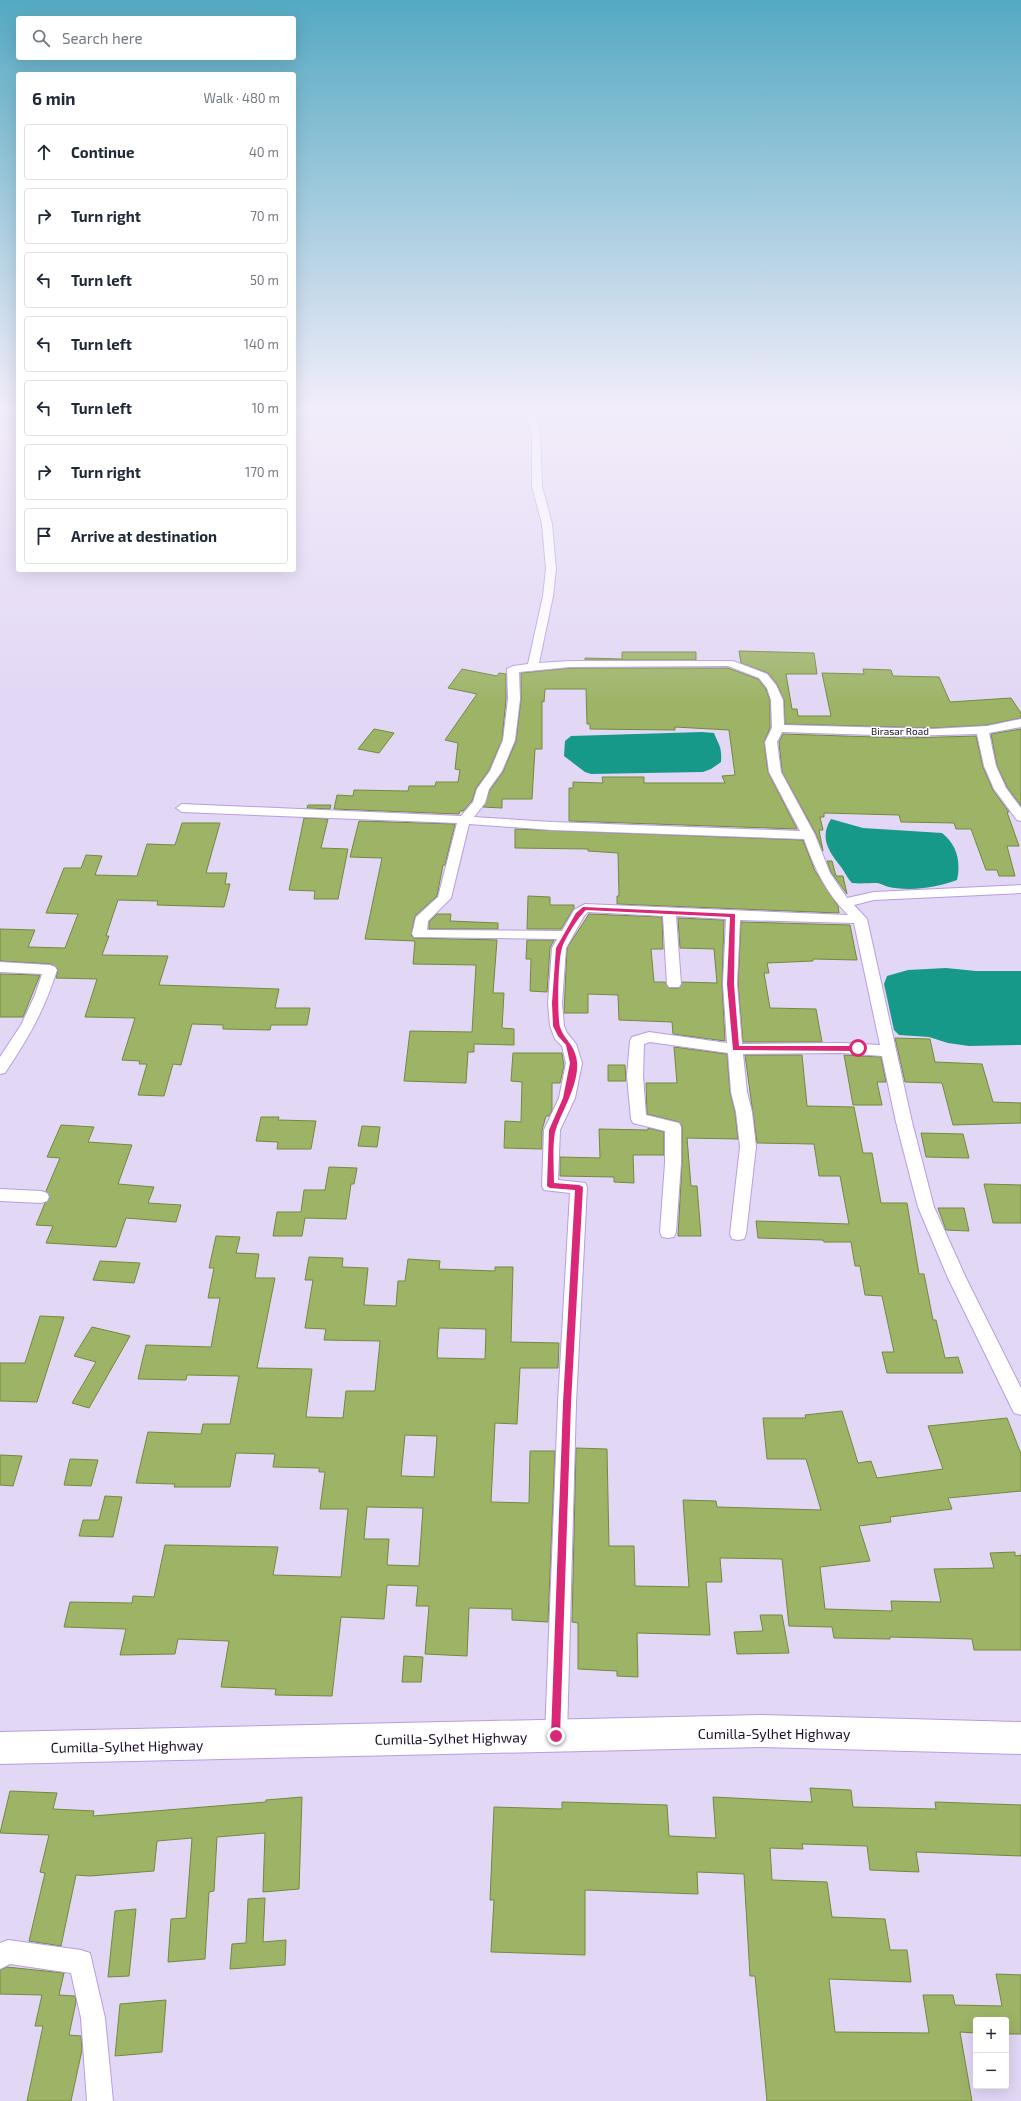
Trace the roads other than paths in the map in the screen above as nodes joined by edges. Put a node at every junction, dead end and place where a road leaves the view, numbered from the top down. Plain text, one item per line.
1 (542, 506) edge
2 (533, 667) junction
3 (1021, 722) edge
4 (778, 728) junction
5 (982, 730) junction
6 (182, 808) dead end
7 (1021, 816) edge
8 (464, 820) junction
9 (809, 835) junction
10 (1021, 889) edge
11 (844, 903) junction
12 (669, 911) junction
13 (733, 915) junction
14 (860, 919) junction
15 (566, 935) junction
16 (0, 967) edge
17 (674, 984) dead end
18 (736, 1048) junction
19 (889, 1051) junction
20 (0, 1069) edge
21 (41, 1197) dead end
22 (1, 1198) edge
23 (668, 1232) dead end
24 (738, 1234) dead end
25 (1021, 1406) edge
26 (556, 1736) junction
27 (1021, 1738) edge
28 (0, 1748) edge
29 (0, 1957) edge
30 (100, 2101) edge

1 - 2 street
2 - 4 street
2 - 8 street
3 - 5 street, Birasar Road
4 - 5 street, Birasar Road
4 - 9 street
5 - 7 street
6 - 8 street
8 - 9 street
8 - 15 street
9 - 11 street
10 - 11 street
11 - 14 street
12 - 13 street
12 - 15 street
12 - 17 street
13 - 14 street
13 - 18 street
14 - 19 street
15 - 26 street
16 - 20 street
18 - 19 street
18 - 23 street
18 - 24 street
19 - 25 street
21 - 22 street
26 - 27 highway, Cumilla-Sylhet Highway
26 - 28 highway, Cumilla-Sylhet Highway
29 - 30 street

